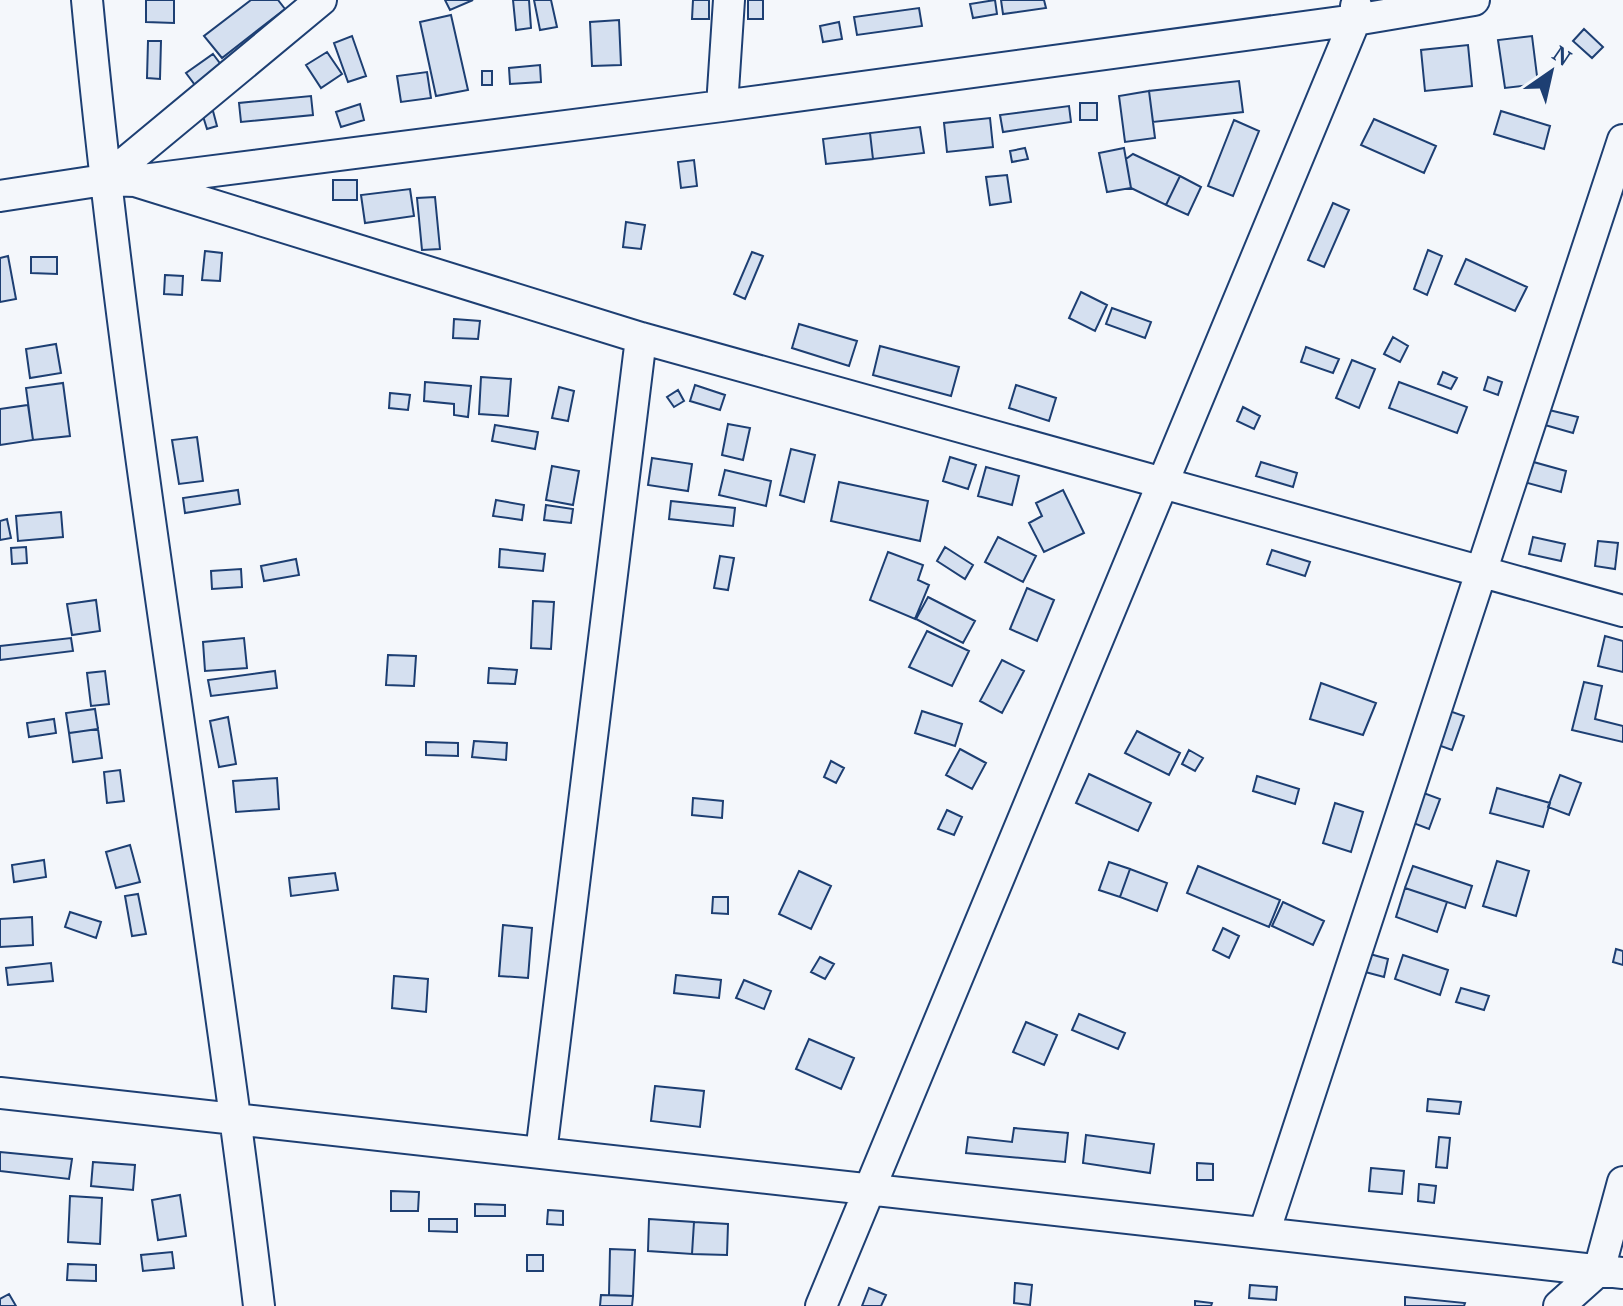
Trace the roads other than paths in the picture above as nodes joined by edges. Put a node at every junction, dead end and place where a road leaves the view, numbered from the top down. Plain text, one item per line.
1 (87, 0) edge
2 (321, 0) edge
3 (729, 0) edge
4 (1474, 0) edge
5 (1353, 7) edge
6 (722, 106) junction
7 (1623, 140) edge
8 (104, 180) junction
9 (135, 181) junction
10 (0, 196) edge
11 (641, 338) junction
12 (1165, 484) junction
13 (1482, 572) junction
14 (1623, 611) edge
15 (0, 1093) edge
16 (237, 1120) junction
17 (541, 1153) junction
18 (1623, 1182) edge
19 (871, 1190) junction
20 (1264, 1233) junction
21 (1611, 1271) edge
22 (259, 1306) edge
23 (821, 1306) edge
24 (1559, 1306) edge

1 - 8 street
2 - 8 street
3 - 6 street
4 - 5 street
5 - 6 street
5 - 12 street
6 - 9 street
7 - 13 street
8 - 9 street
8 - 10 street
8 - 16 street
9 - 11 street
11 - 12 street
11 - 17 street
12 - 13 street
12 - 19 street
13 - 14 street
13 - 20 street
15 - 16 street
16 - 17 street
16 - 22 street
17 - 19 street
18 - 21 street
19 - 20 street
19 - 23 street
20 - 21 street
21 - 24 street

